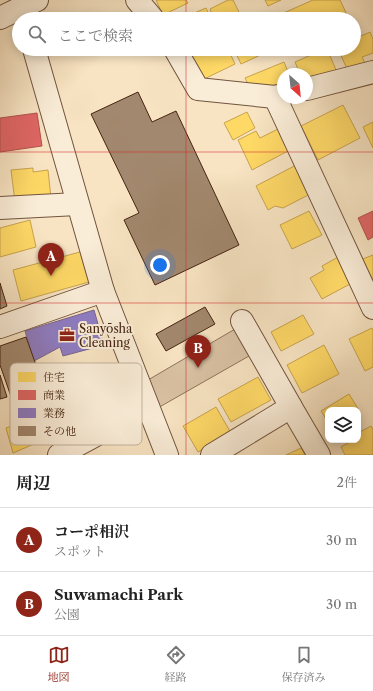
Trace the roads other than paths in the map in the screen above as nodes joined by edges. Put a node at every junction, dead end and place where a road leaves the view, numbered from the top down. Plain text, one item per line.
1 (137, 0) edge
2 (28, 8) edge
3 (17, 12) edge
4 (147, 12) edge
5 (12, 14) edge
6 (0, 18) edge
7 (36, 56) edge
8 (179, 56) edge
9 (373, 72) edge
10 (313, 87) edge
11 (277, 96) edge
12 (283, 104) edge
13 (77, 204) junction
14 (0, 208) edge
15 (102, 290) junction
16 (373, 308) edge
17 (242, 321) dead end
18 (0, 327) edge
19 (131, 363) edge
20 (142, 392) edge
21 (148, 407) junction
22 (291, 407) junction
23 (142, 410) edge
24 (78, 445) edge
25 (59, 455) edge
26 (167, 455) edge
27 (212, 455) edge
28 (319, 455) edge

1 - 4 street
2 - 3 street
5 - 6 street
7 - 13 street
8 - 11 street
9 - 10 street
12 - 16 street
13 - 14 street
13 - 15 street
15 - 18 street
15 - 19 street
17 - 22 street
20 - 21 street
21 - 23 street
21 - 26 street
22 - 27 street
22 - 28 street
24 - 25 street

